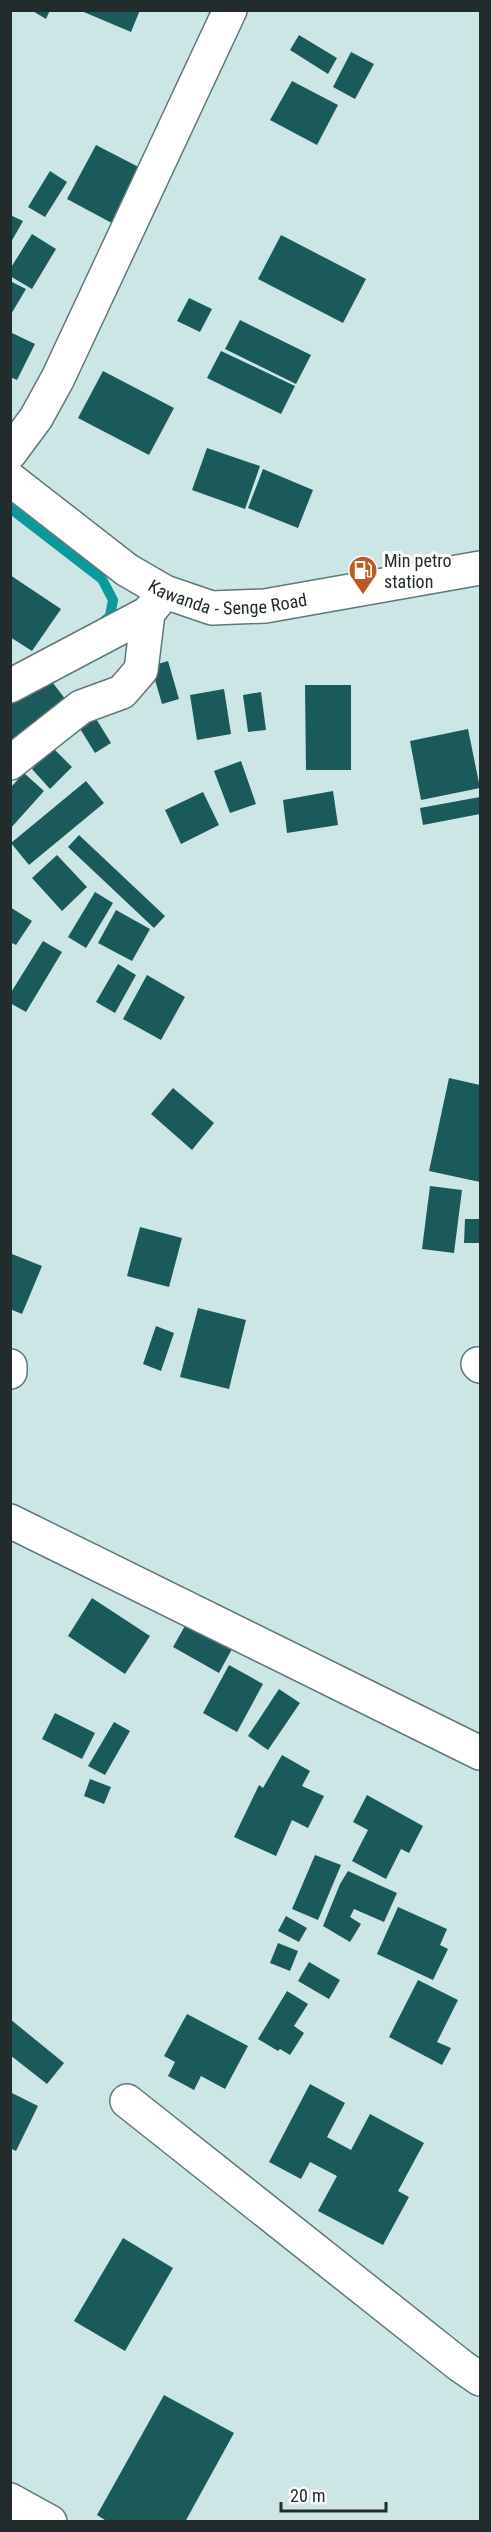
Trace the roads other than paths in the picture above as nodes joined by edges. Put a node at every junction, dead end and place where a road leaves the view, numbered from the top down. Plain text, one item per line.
1 (230, 10) edge
2 (10, 453) edge
3 (10, 479) edge
4 (480, 568) edge
5 (156, 602) junction
6 (10, 686) edge
7 (10, 763) edge
8 (10, 1366) edge
9 (10, 1372) edge
10 (10, 1521) edge
11 (480, 1753) edge
12 (127, 2101) dead end
13 (480, 2379) edge
14 (10, 2500) edge
15 (50, 2522) edge

1 - 2 street
3 - 5 street, Kawanda - Senge Road
4 - 5 street, Kawanda - Senge Road
5 - 6 street
5 - 7 street
8 - 9 street
10 - 11 street
12 - 13 street
14 - 15 street

